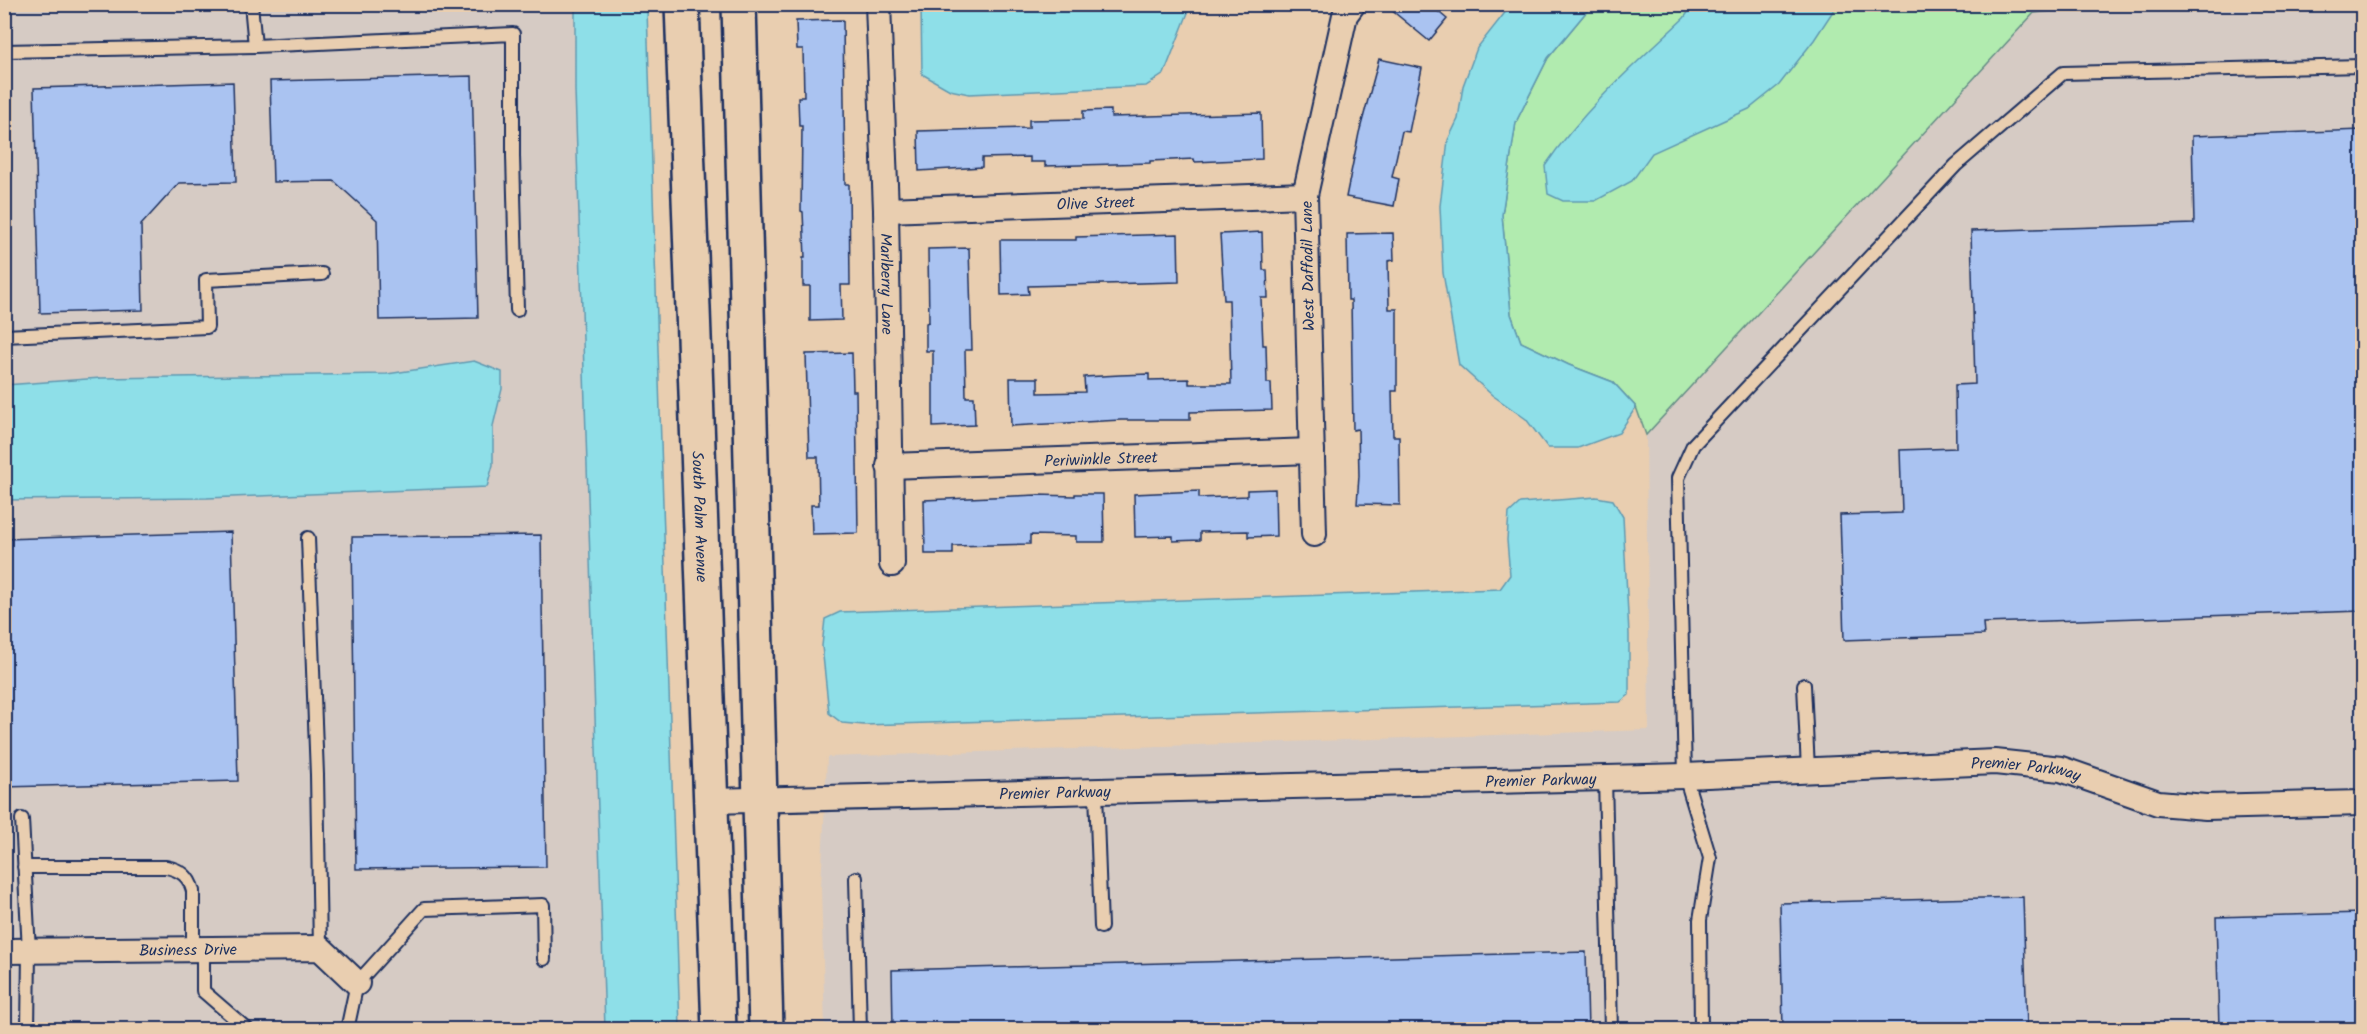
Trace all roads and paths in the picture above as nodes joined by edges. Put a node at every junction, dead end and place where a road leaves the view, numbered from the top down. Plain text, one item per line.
1 (251, 4) edge
2 (682, 4) edge
3 (739, 4) edge
4 (878, 4) edge
5 (1353, 4) edge
6 (255, 46) junction
7 (4, 51) edge
8 (2362, 66) edge
9 (1305, 195) junction
10 (886, 210) junction
11 (322, 274) dead end
12 (517, 310) dead end
13 (4, 336) edge
14 (1312, 451) junction
15 (888, 466) junction
16 (1314, 534) dead end
17 (308, 538) dead end
18 (892, 564) dead end
19 (1804, 685) dead end
20 (1808, 770) junction
21 (1685, 776) junction
22 (1605, 778) junction
23 (1096, 792) junction
24 (711, 801) junction
25 (760, 801) junction
26 (2362, 803) edge
27 (22, 819) dead end
28 (24, 867) junction
29 (856, 878) dead end
30 (1101, 927) dead end
31 (320, 948) junction
32 (198, 949) junction
33 (4, 951) edge
34 (29, 951) junction
35 (544, 959) dead end
36 (357, 984) junction
37 (28, 1029) edge
38 (248, 1029) edge
39 (347, 1029) edge
40 (719, 1029) edge
41 (766, 1029) edge
42 (860, 1029) edge
43 (1611, 1029) edge
44 (1701, 1029) edge

1 - 6 lane
2 - 24 main road, South Palm Avenue
3 - 25 main road
4 - 10 street, Marlberry Lane
5 - 9 street, West Daffodil Lane
6 - 7 lane
6 - 12 lane
8 - 21 lane
9 - 10 street, Olive Street
9 - 14 street, West Daffodil Lane
10 - 15 street, Marlberry Lane
11 - 13 lane
14 - 15 street, Periwinkle Street
14 - 16 street, West Daffodil Lane
15 - 18 street, Marlberry Lane
17 - 31 lane
19 - 20 lane
20 - 21 street, Premier Parkway
20 - 26 street, Premier Parkway
21 - 22 street, Premier Parkway
21 - 44 lane
22 - 23 street, Premier Parkway
22 - 43 lane
23 - 25 street, Premier Parkway
23 - 30 lane
24 - 25 street, Premier Parkway
24 - 40 main road, South Palm Avenue
25 - 41 main road
27 - 28 lane
28 - 32 lane
28 - 34 lane
29 - 42 lane
31 - 32 street, Business Drive
31 - 36 street
32 - 34 street, Business Drive
32 - 38 lane
33 - 34 street, Business Drive
34 - 37 lane
35 - 36 lane
36 - 39 lane

